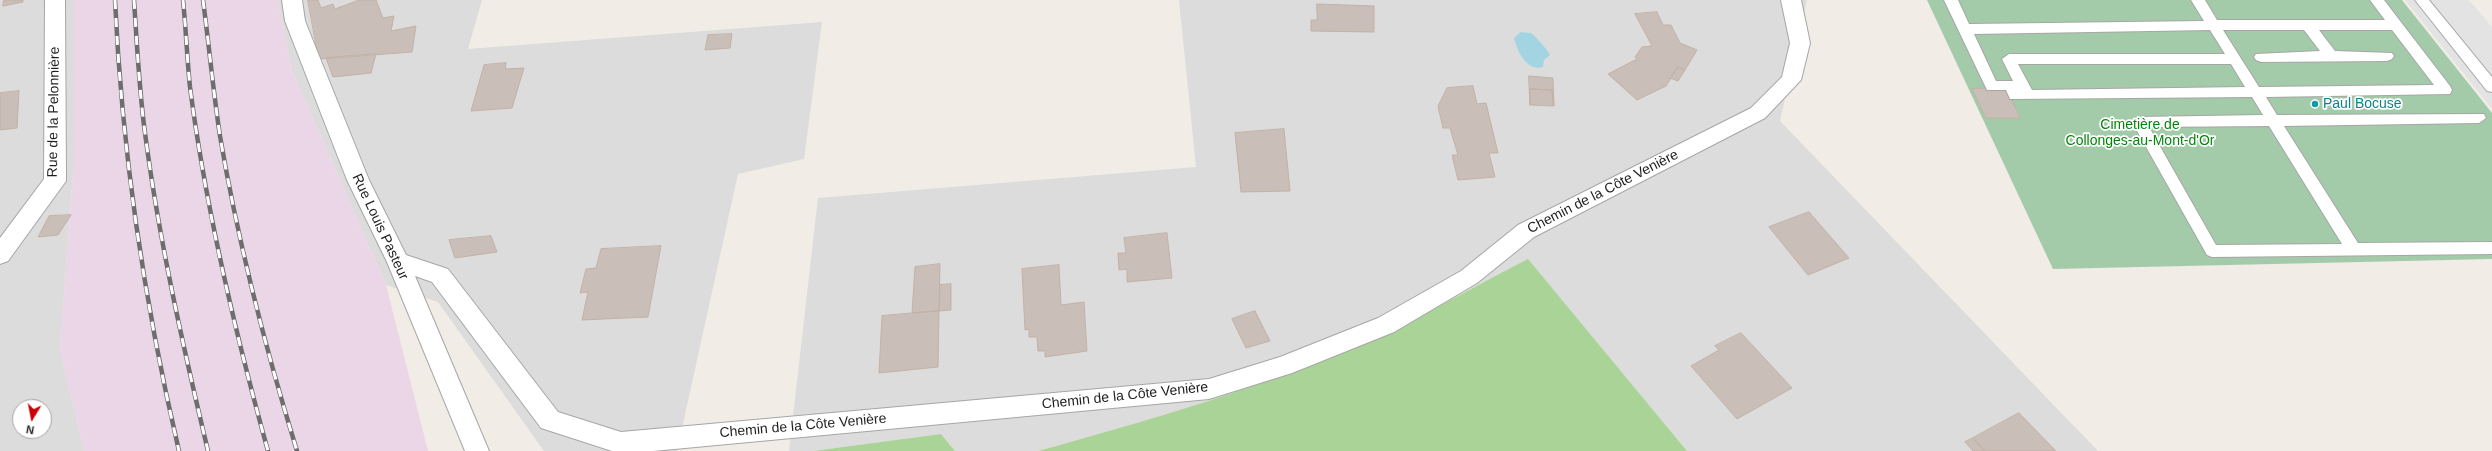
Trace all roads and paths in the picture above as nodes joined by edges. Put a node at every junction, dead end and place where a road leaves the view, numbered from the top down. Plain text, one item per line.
1 (55, 0) edge
2 (292, 0) edge
3 (1791, 0) edge
4 (1951, 0) edge
5 (2198, 0) edge
6 (2377, 0) edge
7 (2422, 0) edge
8 (2214, 25) junction
9 (2308, 25) junction
10 (2396, 25) junction
11 (1964, 29) junction
12 (2331, 56) junction
13 (2387, 56) dead end
14 (2261, 57) dead end
15 (2235, 59) junction
16 (2492, 87) edge
17 (2256, 92) junction
18 (2027, 94) junction
19 (2479, 118) dead end
20 (2274, 121) junction
21 (2492, 248) edge
22 (2354, 250) junction
23 (0, 255) edge
24 (398, 262) junction
25 (477, 451) edge

1 - 23 street, Rue de la Pelonnière
2 - 24 street, Rue Louis Pasteur
3 - 24 street, Chemin de la Côte Venière
4 - 11 lane
5 - 8 lane
6 - 10 lane
7 - 16 lane
8 - 9 lane
8 - 11 lane
8 - 15 lane
9 - 10 lane
9 - 12 lane
10 - 17 lane
11 - 18 lane
12 - 13 lane
12 - 14 lane
15 - 17 lane
15 - 18 lane
17 - 18 lane
17 - 20 lane
19 - 20 lane
20 - 22 lane
20 - 22 lane
21 - 22 lane
24 - 25 street, Rue Louis Pasteur

